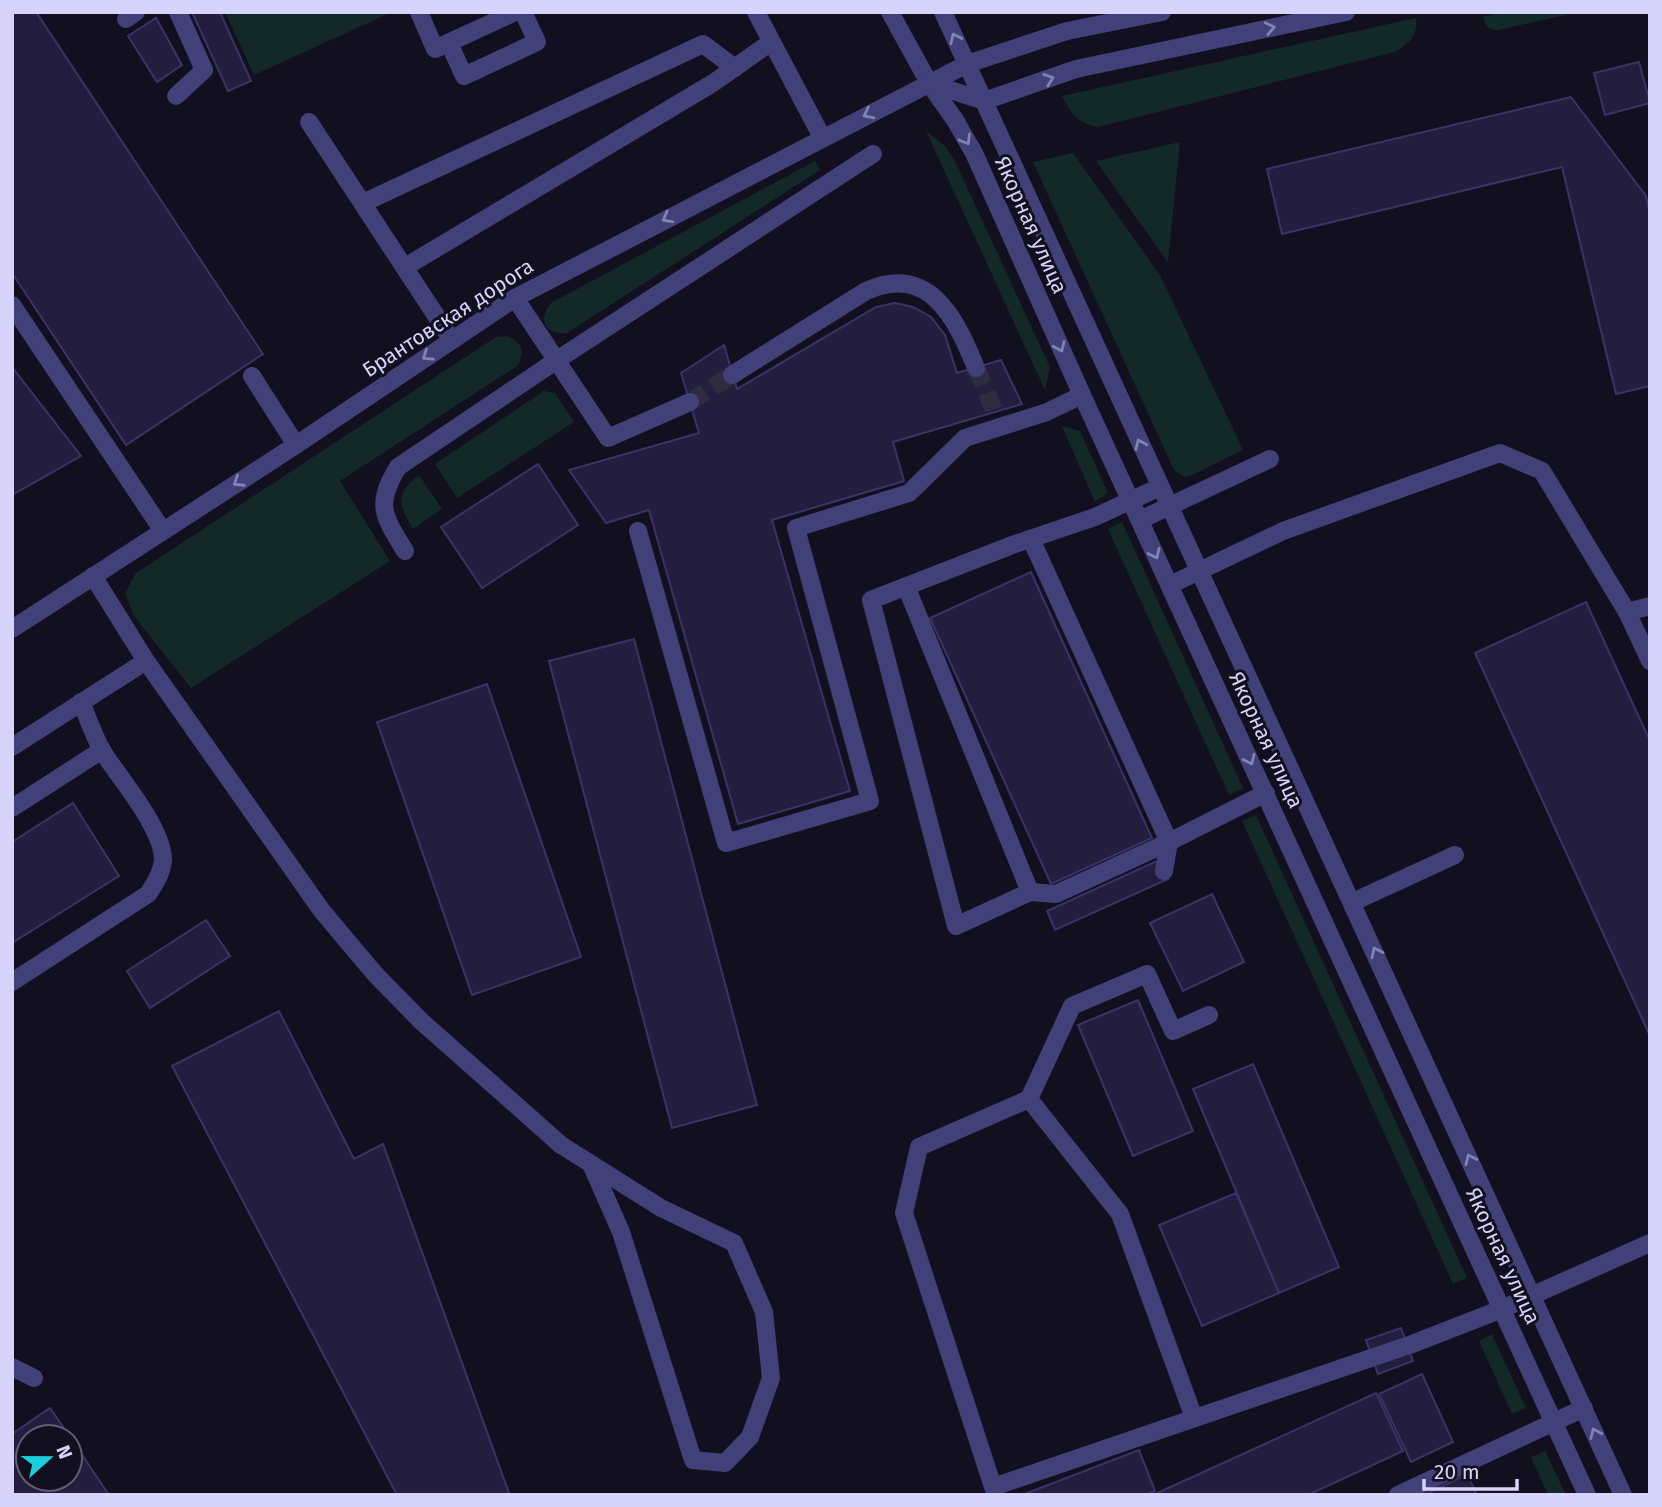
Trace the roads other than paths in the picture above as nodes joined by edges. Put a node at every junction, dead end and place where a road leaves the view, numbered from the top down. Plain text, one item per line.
1 (178, 12) edge
2 (419, 12) edge
3 (515, 12) edge
4 (523, 12) edge
5 (756, 12) edge
6 (890, 12) edge
7 (943, 12) edge
8 (1346, 12) edge
9 (1157, 13) edge
10 (771, 41) junction
11 (449, 43) junction
12 (967, 64) junction
13 (735, 68) junction
14 (929, 83) junction
15 (176, 96) dead end
16 (984, 101) junction
17 (310, 122) dead end
18 (822, 137) junction
19 (873, 154) dead end
20 (363, 203) junction
21 (405, 267) junction
22 (515, 298) junction
23 (12, 305) edge
24 (452, 340) junction
25 (557, 360) junction
26 (976, 368) tunnel mouth
27 (732, 375) tunnel mouth
28 (252, 376) dead end
29 (1082, 395) junction
30 (690, 402) tunnel mouth
31 (296, 444) junction
32 (1270, 459) dead end
33 (1160, 487) junction
34 (1130, 500) junction
35 (1169, 506) junction
36 (1140, 520) junction
37 (163, 531) junction
38 (638, 531) dead end
39 (1031, 539) junction
40 (405, 551) dead end
41 (1199, 572) junction
42 (93, 576) junction
43 (1170, 585) junction
44 (906, 586) junction
45 (1650, 606) edge
46 (1627, 612) junction
47 (12, 629) edge
48 (146, 661) junction
49 (1650, 661) edge
50 (81, 702) junction
51 (12, 747) edge
52 (102, 750) junction
53 (1266, 793) junction
54 (12, 808) edge
55 (1170, 842) junction
56 (1455, 855) dead end
57 (1164, 871) dead end
58 (1030, 892) junction
59 (1353, 902) junction
60 (12, 982) edge
61 (1209, 1015) dead end
62 (1029, 1100) junction
63 (591, 1164) junction
64 (1650, 1243) edge
65 (1532, 1295) junction
66 (1502, 1309) junction
67 (12, 1367) edge
68 (34, 1378) dead end
69 (1584, 1408) junction
70 (1194, 1418) junction
71 (1554, 1422) junction
72 (1398, 1495) edge
73 (1587, 1495) edge
74 (1623, 1495) edge

1 - 15 street
2 - 11 street
3 - 11 street
4 - 11 street
5 - 10 street
6 - 14 street, Якорная улица
12 -> 7 street, Якорная улица
16 -> 8 street
9 - 12 street, Брантовская дорога
10 - 13 street
10 - 18 street
12 - 14 street, Брантовская дорога
12 - 16 street, Якорная улица
13 - 20 street
13 - 21 street
14 - 16 street
14 -> 18 street, Брантовская дорога
14 -> 29 street, Якорная улица
33 -> 16 street, Якорная улица
17 - 20 street
18 -> 22 street, Брантовская дорога
19 - 25 street
20 - 21 street
21 - 24 street
22 - 24 street, Брантовская дорога
22 - 25 street
23 - 37 street
24 -> 31 street, Брантовская дорога
25 - 30 street
25 - 40 street
26 - 27 street
28 - 31 street
29 - 34 street, Якорная улица
29 - 38 street
31 -> 37 street, Брантовская дорога
32 - 35 street
33 - 34 street
33 - 35 street, Якорная улица
34 - 36 street, Якорная улица
34 - 39 street
35 - 36 street
35 - 41 street, Якорная улица
36 -> 43 street, Якорная улица
37 - 42 street, Брантовская дорога
39 - 44 street
39 - 55 street
41 - 43 street
41 - 46 street
41 - 59 street, Якорная улица
42 - 47 street, Брантовская дорога
42 - 48 street
43 -> 53 street, Якорная улица
44 - 58 street
44 - 58 street
45 - 46 street
46 - 49 street
48 - 50 street
48 - 63 street
50 - 51 street
50 - 52 street
52 - 54 street
52 - 60 street
53 - 55 street
53 - 66 street, Якорная улица
55 - 57 street
55 - 58 street
56 - 59 street
65 -> 59 street, Якорная улица
61 - 62 street
62 - 70 street
62 - 70 street
63 - 63 street
64 - 65 street
65 - 66 street
65 - 69 street, Якорная улица
66 - 70 street
66 - 71 street, Якорная улица
67 - 68 street
69 - 71 street
74 -> 69 street, Якорная улица
71 - 72 street
71 - 73 street, Якорная улица

